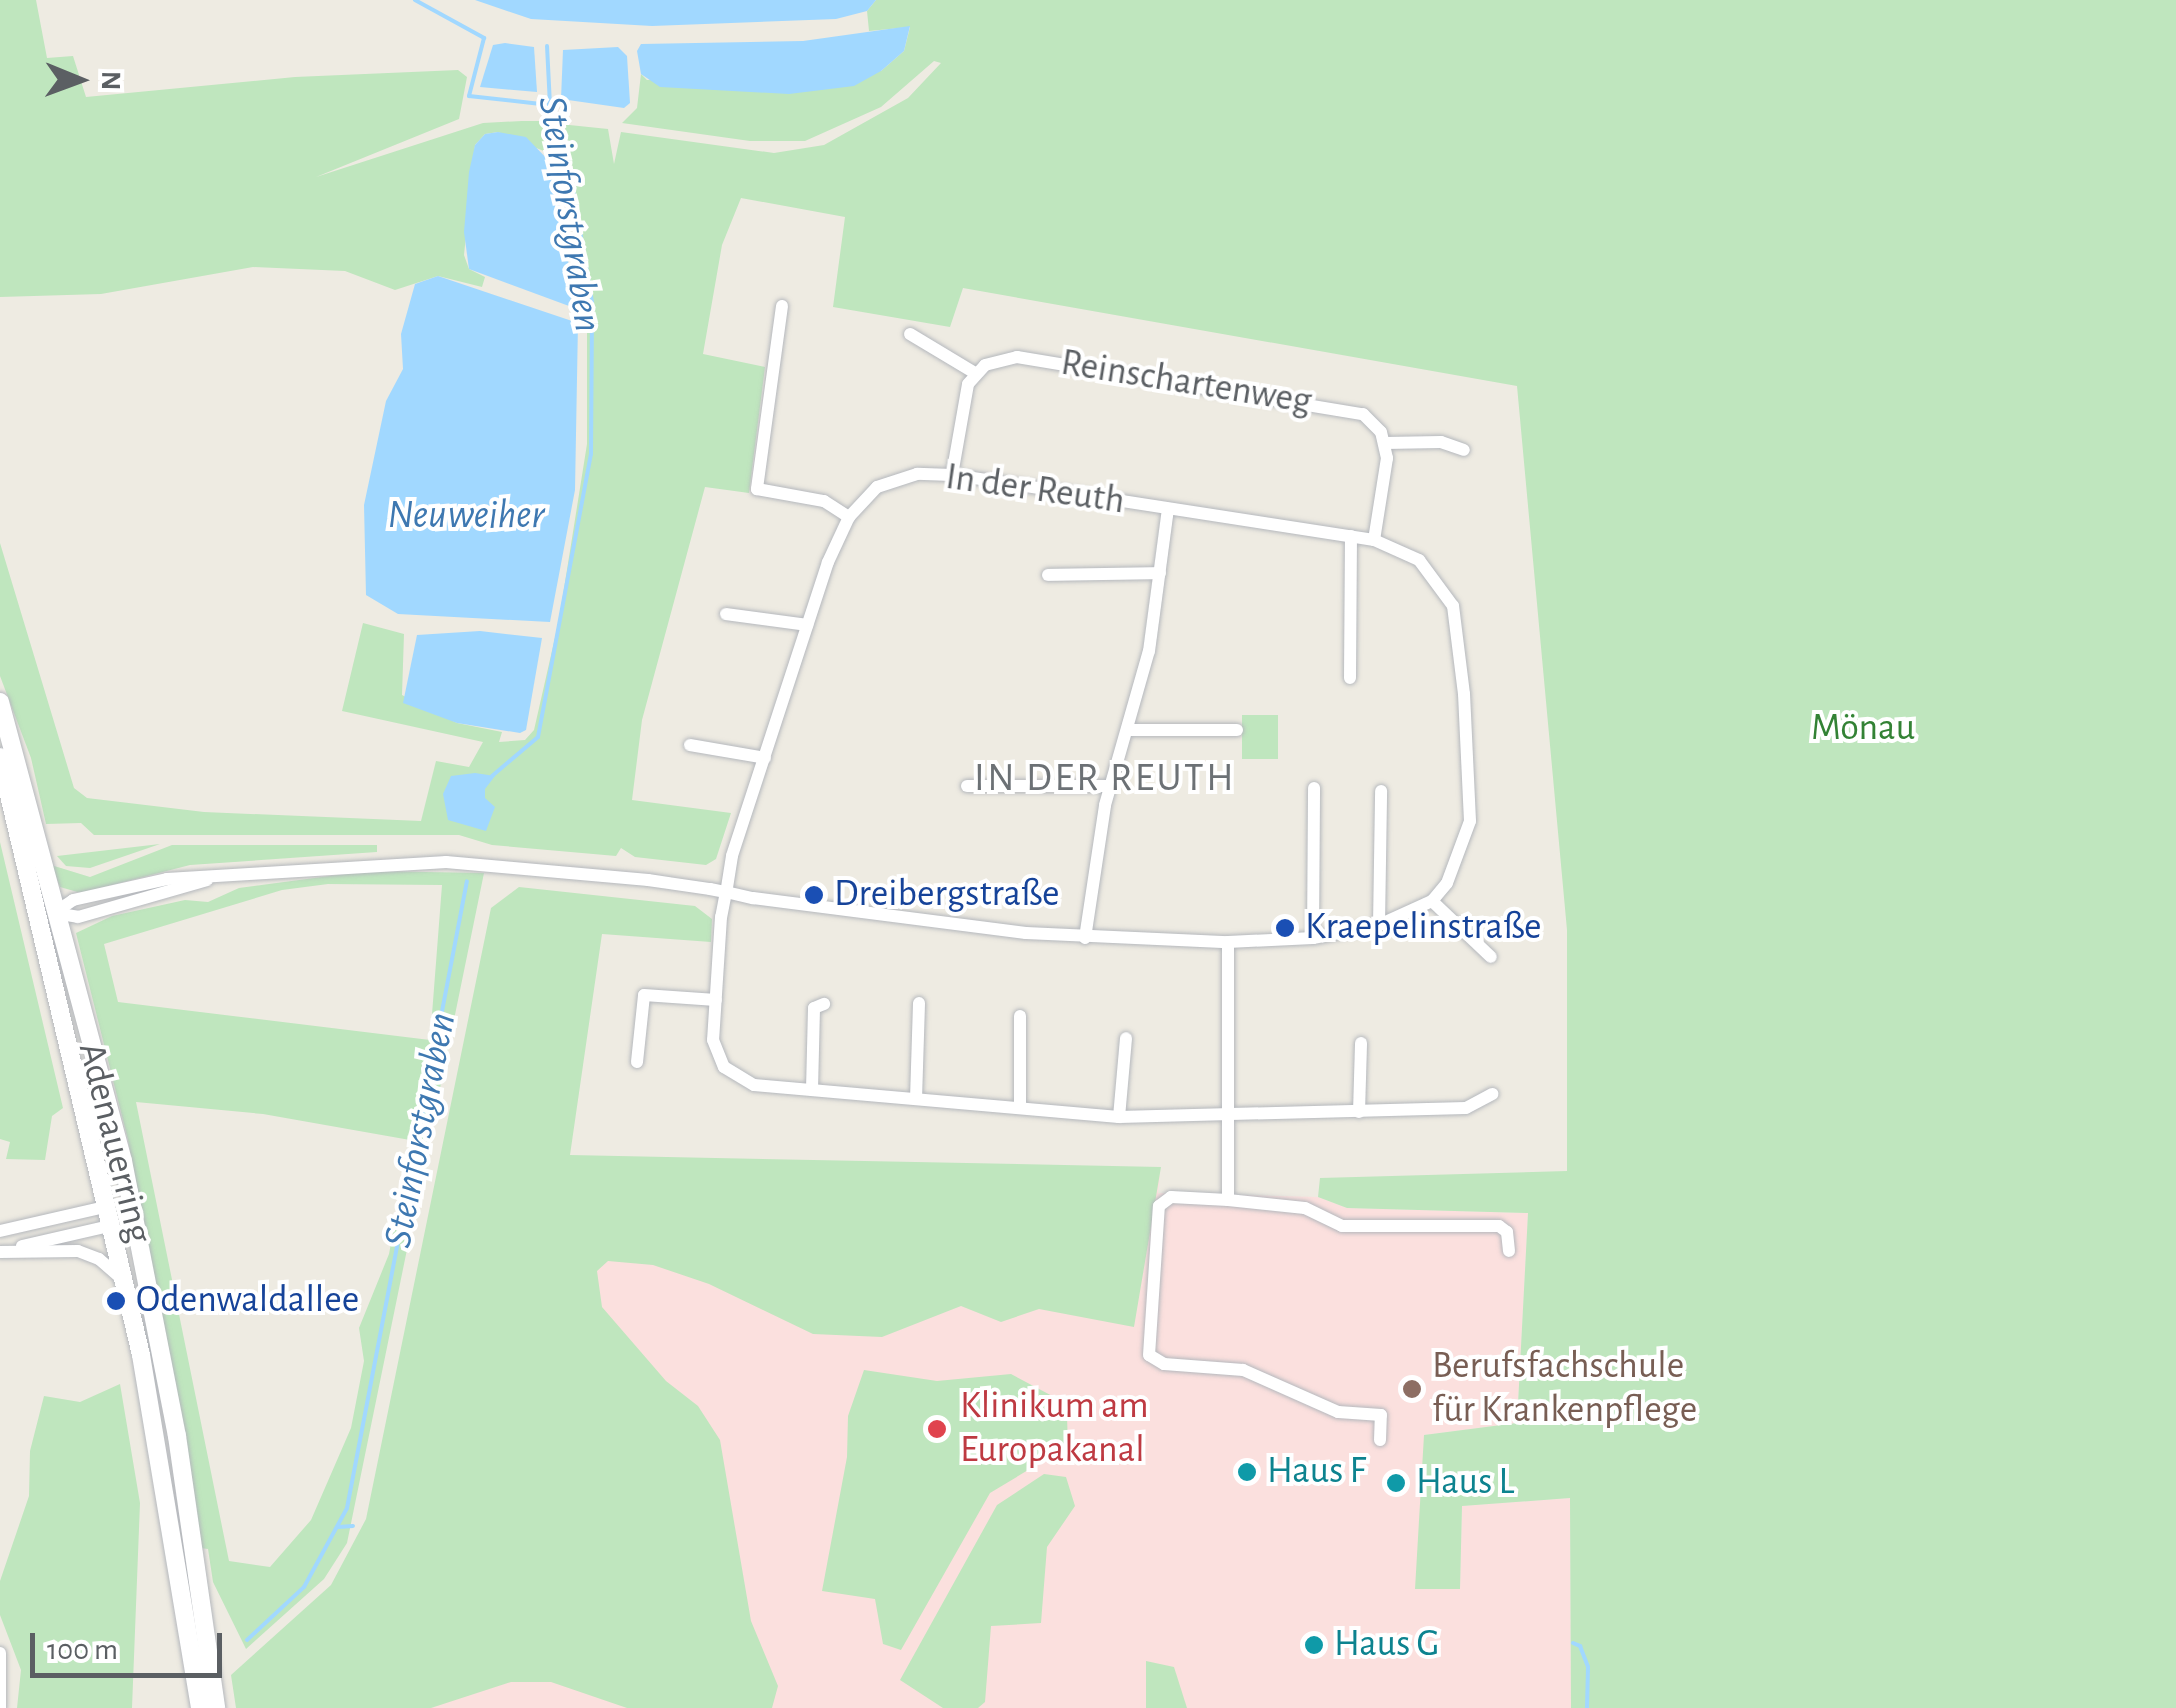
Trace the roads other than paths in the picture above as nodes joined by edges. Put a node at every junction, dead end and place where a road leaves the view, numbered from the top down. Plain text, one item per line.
1 (782, 306) dead end
2 (910, 334) dead end
3 (975, 374) junction
4 (1385, 443) junction
5 (1464, 450) dead end
6 (952, 475) junction
7 (1168, 509) junction
8 (848, 517) junction
9 (1351, 536) junction
10 (1374, 540) junction
11 (1160, 573) junction
12 (1048, 575) dead end
13 (726, 614) dead end
14 (807, 625) junction
15 (1350, 678) dead end
16 (0, 702) edge
17 (1127, 730) junction
18 (1237, 730) dead end
19 (690, 745) dead end
20 (0, 757) edge
21 (765, 758) junction
22 (967, 786) dead end
23 (1109, 786) junction
24 (1314, 788) dead end
25 (1381, 790) dead end
26 (726, 892) junction
27 (1432, 901) junction
28 (45, 915) junction
29 (1379, 925) junction
30 (1085, 938) junction
31 (1313, 938) junction
32 (1228, 942) junction
33 (1491, 957) dead end
34 (716, 1000) junction
35 (919, 1002) dead end
36 (824, 1004) dead end
37 (1020, 1016) dead end
38 (1126, 1038) dead end
39 (1361, 1044) dead end
40 (637, 1062) dead end
41 (812, 1090) junction
42 (1492, 1094) dead end
43 (916, 1098) junction
44 (1020, 1108) junction
45 (1227, 1112) junction
46 (1360, 1112) junction
47 (1120, 1117) junction
48 (1228, 1200) junction
49 (109, 1206) junction
50 (133, 1210) junction
51 (114, 1225) junction
52 (0, 1232) edge
53 (0, 1251) edge
54 (1510, 1251) dead end
55 (126, 1284) junction
56 (1380, 1440) dead end
57 (0, 1654) edge
58 (203, 1670) junction
59 (0, 1708) edge
60 (200, 1708) edge
61 (216, 1708) edge

1 - 8 street
2 - 3 street
3 - 4 street, Reinschartenweg
3 - 6 street
4 - 5 street
4 - 10 street
6 - 7 street, In der Reuth
6 - 8 street, In der Reuth
7 - 9 street, In der Reuth
7 - 11 street
8 - 14 street, In der Reuth
9 - 10 street, In der Reuth
9 - 15 street
10 - 27 street, In der Reuth
11 - 12 street
11 - 17 street
13 - 14 street
14 - 21 street, In der Reuth
16 - 28 main road, Adenauerring
17 - 18 street
17 - 23 street
19 - 21 street
20 - 28 main road, Adenauerring
21 - 26 street, In der Reuth
22 - 23 street
23 - 30 street
24 - 31 street
25 - 29 street
26 - 28 street
26 - 30 street
26 - 34 street
27 - 29 street
27 - 33 street
28 - 49 main road, Adenauerring
28 - 50 main road, Adenauerring
29 - 31 street
30 - 32 street
31 - 32 street
32 - 45 street
34 - 40 street
34 - 41 street
35 - 43 street
36 - 41 street
37 - 44 street
38 - 47 street
39 - 46 street
41 - 43 street
42 - 46 street
43 - 44 street
44 - 47 street
45 - 46 street
45 - 47 street
45 - 48 street
48 - 54 street
48 - 56 street
49 - 50 main road
49 - 51 main road, Adenauerring
49 - 52 street
50 - 51 main road
50 - 58 main road, Adenauerring
51 - 53 street
51 - 55 main road, Adenauerring
53 - 55 street
55 - 58 main road, Adenauerring
57 - 59 street
58 - 60 main road, Adenauerring
58 - 61 main road, Adenauerring

